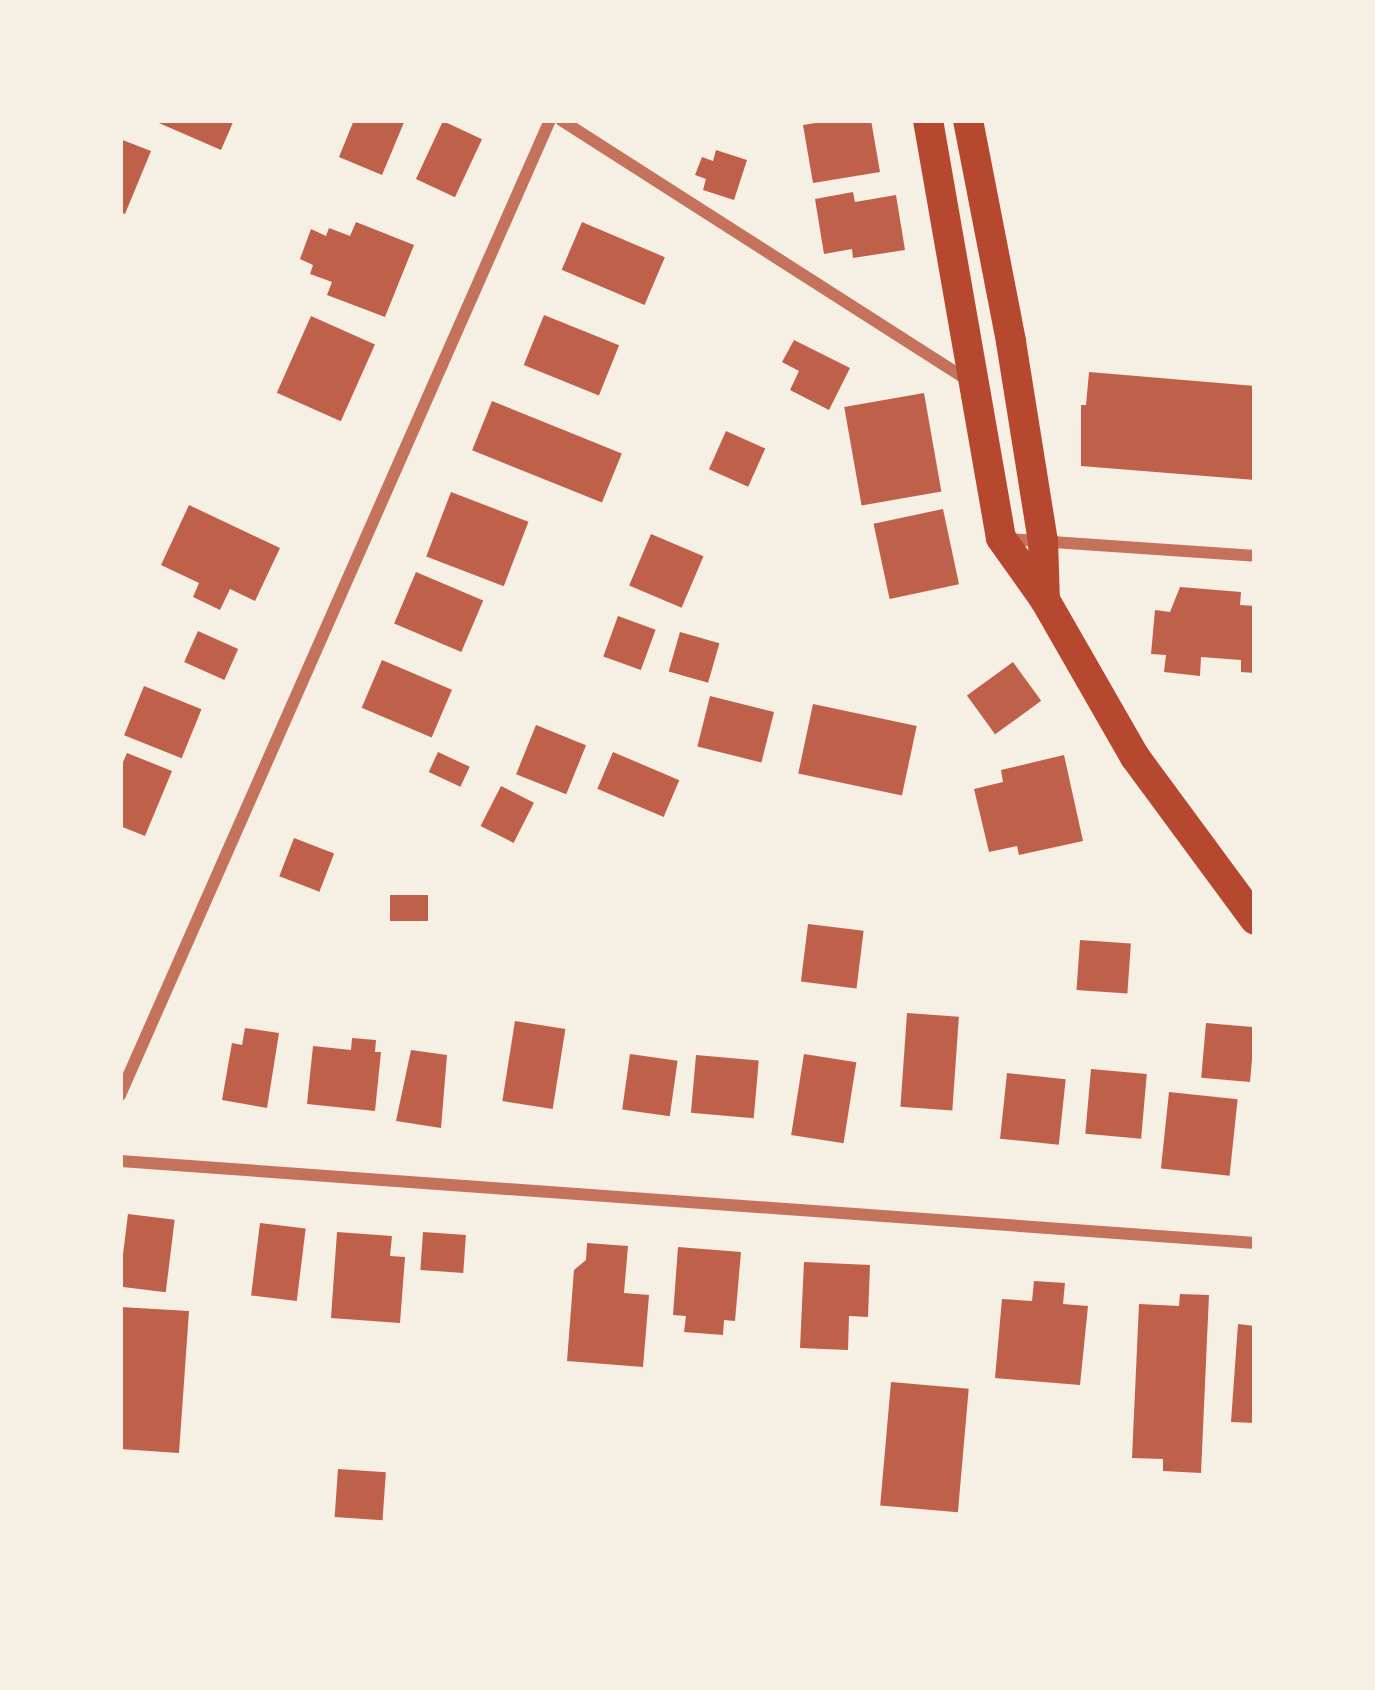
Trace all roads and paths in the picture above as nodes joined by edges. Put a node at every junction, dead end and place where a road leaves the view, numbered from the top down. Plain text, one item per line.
1 (550, 120) edge
2 (560, 120) edge
3 (928, 120) edge
4 (968, 120) edge
5 (975, 385) junction
6 (1001, 538) junction
7 (1043, 541) junction
8 (1255, 556) edge
9 (1045, 600) junction
10 (1255, 920) edge
11 (120, 1095) edge
12 (120, 1161) edge
13 (1255, 1244) edge

1 - 11 street
2 - 5 street
3 - 5 main road
4 - 7 main road
5 - 6 main road
6 - 7 street
6 - 9 main road
7 - 8 street
7 - 9 main road
9 - 10 main road
12 - 13 street

